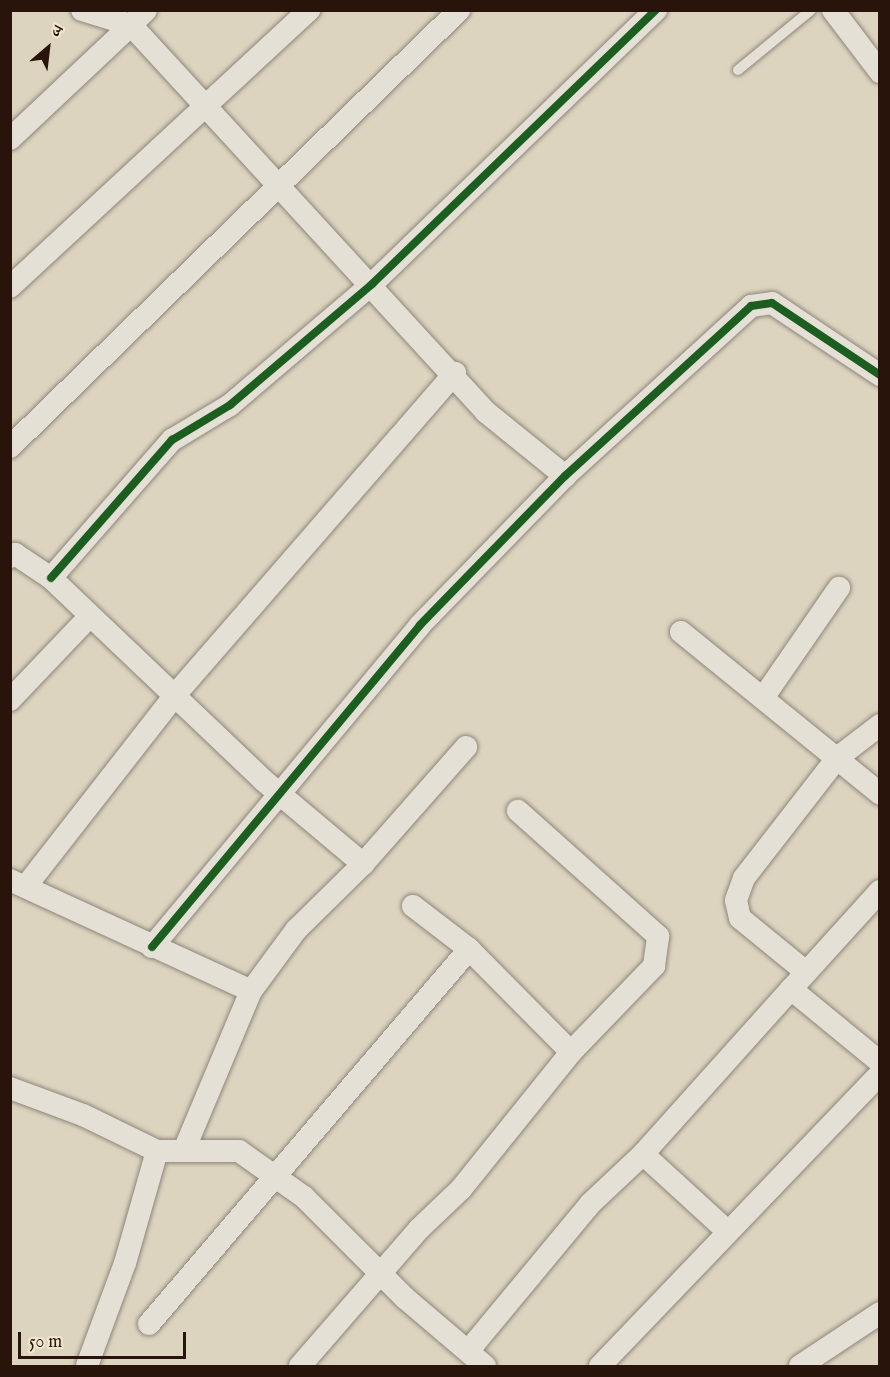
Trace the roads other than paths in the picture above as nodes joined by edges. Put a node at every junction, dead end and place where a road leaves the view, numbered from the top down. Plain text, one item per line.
1 (82, 10) edge
2 (309, 10) edge
3 (459, 10) edge
4 (656, 10) edge
5 (811, 10) edge
6 (833, 10) edge
7 (139, 18) edge
8 (738, 70) dead end
9 (879, 72) edge
10 (207, 107) junction
11 (10, 139) edge
12 (279, 185) junction
13 (372, 284) junction
14 (10, 287) edge
15 (455, 373) junction
16 (879, 375) edge
17 (10, 447) edge
18 (566, 476) junction
19 (10, 557) edge
20 (51, 578) junction
21 (839, 588) dead end
22 (90, 616) junction
23 (681, 632) dead end
24 (175, 695) junction
25 (763, 698) junction
26 (10, 700) edge
27 (879, 725) edge
28 (466, 747) dead end
29 (837, 759) junction
30 (879, 794) edge
31 (282, 795) junction
32 (518, 811) dead end
33 (363, 864) junction
34 (18, 883) edge
35 (879, 891) edge
36 (413, 906) dead end
37 (152, 948) junction
38 (469, 949) junction
39 (806, 972) junction
40 (790, 989) junction
41 (251, 991) junction
42 (572, 1052) junction
43 (879, 1062) edge
44 (879, 1074) edge
45 (10, 1088) edge
46 (184, 1148) junction
47 (157, 1151) junction
48 (643, 1154) junction
49 (278, 1177) junction
50 (727, 1231) junction
51 (383, 1270) junction
52 (879, 1313) edge
53 (149, 1324) dead end
54 (469, 1350) junction
55 (87, 1366) edge
56 (300, 1366) edge
57 (485, 1366) edge
58 (600, 1366) edge
59 (800, 1366) edge

1 - 7 street
2 - 10 street
3 - 12 street
4 - 13 street
5 - 8 lane
6 - 9 street
7 - 10 street
7 - 11 street
10 - 12 street
10 - 14 street
12 - 13 street
12 - 17 street
13 - 15 street
13 - 20 street
15 - 18 street
15 - 24 street
16 - 18 street
18 - 31 street
19 - 20 street
20 - 22 street
21 - 25 street
22 - 24 street
22 - 26 street
23 - 25 street
24 - 31 street
24 - 34 street
25 - 29 street
27 - 29 street
28 - 33 street
29 - 30 street
29 - 39 street
31 - 33 street
31 - 37 street
32 - 42 street
33 - 41 street
34 - 37 street
35 - 39 street
36 - 38 street
37 - 41 street
38 - 42 street
38 - 49 street
39 - 40 street
40 - 43 street
40 - 48 street
41 - 46 street
42 - 51 street
44 - 50 street
45 - 47 street
46 - 47 street
46 - 49 street
47 - 55 street
48 - 50 street
48 - 54 street
49 - 51 street
49 - 53 street
50 - 58 street
51 - 54 street
51 - 56 street
52 - 59 street
54 - 57 street

